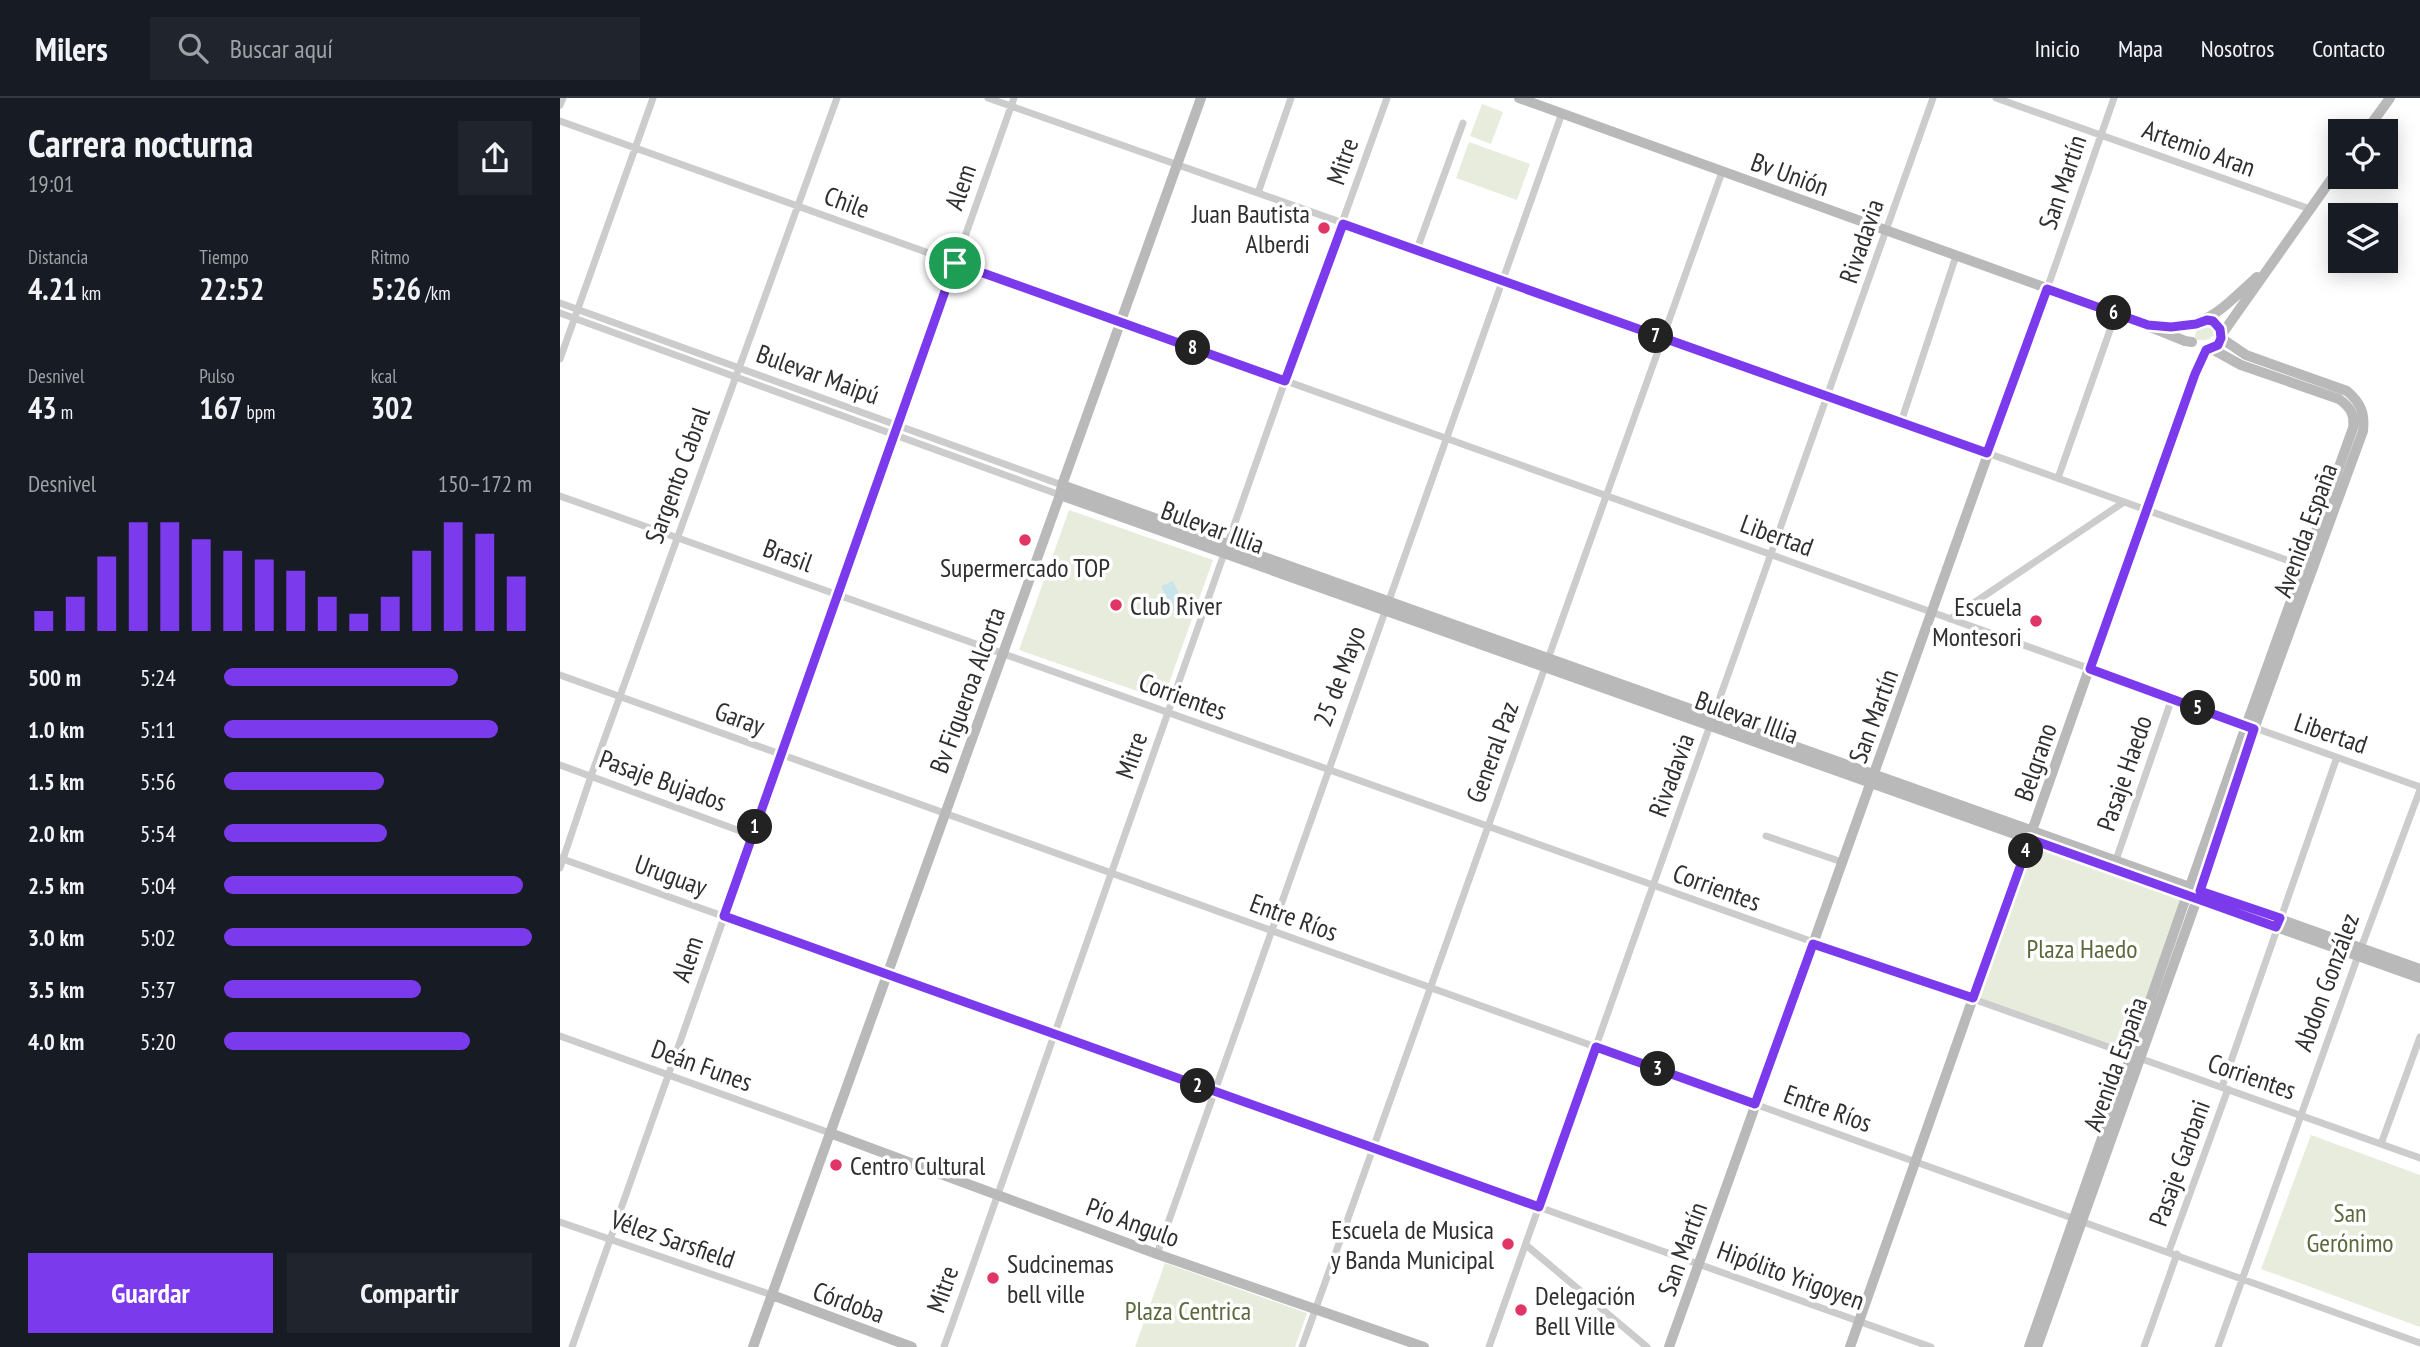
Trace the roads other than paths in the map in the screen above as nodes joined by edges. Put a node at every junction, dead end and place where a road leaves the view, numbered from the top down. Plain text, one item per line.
1 (563, 98) edge
2 (653, 98) edge
3 (837, 98) edge
4 (988, 98) edge
5 (1201, 98) edge
6 (1291, 98) edge
7 (1387, 98) edge
8 (1519, 98) edge
9 (1933, 98) edge
10 (1996, 98) edge
11 (2114, 98) edge
12 (2390, 98) edge
13 (1012, 102) edge
14 (560, 105) edge
15 (1562, 114) junction
16 (2375, 119) edge
17 (560, 121) edge
18 (1463, 122) dead end
19 (2101, 135) junction
20 (635, 149) junction
21 (1177, 165) junction
22 (1722, 172) junction
23 (2328, 184) edge
24 (1258, 193) junction
25 (798, 207) junction
26 (2310, 209) junction
27 (1343, 224) junction
28 (1887, 232) junction
29 (1417, 248) junction
30 (1956, 256) junction
31 (955, 263) junction
32 (2267, 268) junction
33 (1503, 281) junction
34 (2047, 289) junction
35 (560, 303) edge
36 (577, 309) junction
37 (560, 313) edge
38 (2116, 313) junction
39 (574, 318) junction
40 (2207, 320) junction
41 (1120, 322) junction
42 (2196, 324) junction
43 (2148, 325) junction
44 (2221, 336) junction
45 (1663, 338) junction
46 (2192, 342) junction
47 (2209, 350) junction
48 (560, 359) edge
49 (740, 368) junction
50 (736, 377) junction
51 (1285, 381) junction
52 (1828, 397) junction
53 (2353, 403) junction
54 (1900, 422) junction
55 (898, 425) junction
56 (894, 435) junction
57 (1446, 439) junction
58 (1987, 453) junction
59 (2058, 478) junction
60 (1061, 490) junction
61 (560, 496) edge
62 (1606, 496) junction
63 (2124, 502) junction
64 (2146, 510) junction
65 (677, 537) junction
66 (1226, 548) junction
67 (1772, 555) junction
68 (2309, 568) junction
69 (838, 595) junction
70 (1387, 606) junction
71 (1933, 613) junction
72 (1950, 619) junction
73 (1002, 654) junction
74 (1547, 663) junction
75 (2090, 669) junction
76 (560, 676) edge
77 (620, 697) junction
78 (2172, 698) junction
79 (1168, 713) junction
80 (1712, 722) junction
81 (2250, 727) junction
82 (781, 755) junction
83 (2337, 757) junction
84 (560, 765) edge
85 (1328, 770) junction
86 (591, 776) junction
87 (1872, 779) junction
88 (2420, 789) edge
89 (945, 814) junction
90 (1488, 827) junction
91 (751, 835) junction
92 (2031, 835) junction
93 (1766, 836) dead end
94 (562, 858) edge
95 (2116, 860) junction
96 (1842, 862) junction
97 (560, 868) edge
98 (1111, 873) junction
99 (1653, 887) junction
100 (2194, 894) junction
101 (724, 916) junction
102 (2278, 923) junction
103 (1271, 931) junction
104 (1813, 944) junction
105 (2359, 952) junction
106 (2420, 969) edge
107 (887, 974) junction
108 (2420, 978) edge
109 (1430, 988) junction
110 (1973, 998) junction
111 (1055, 1034) junction
112 (560, 1036) edge
113 (2420, 1037) edge
114 (1596, 1047) junction
115 (2134, 1057) junction
116 (668, 1075) junction
117 (2225, 1088) junction
118 (1214, 1091) junction
119 (1755, 1104) junction
120 (2301, 1115) junction
121 (830, 1133) junction
122 (2381, 1144) junction
123 (1373, 1148) junction
124 (2420, 1158) edge
125 (1916, 1162) junction
126 (998, 1194) junction
127 (1539, 1207) junction
128 (2077, 1219) junction
129 (560, 1222) edge
130 (610, 1240) junction
131 (1526, 1245) junction
132 (2173, 1253) junction
133 (1157, 1254) junction
134 (1699, 1265) junction
135 (2241, 1278) junction
136 (772, 1296) junction
137 (1316, 1308) junction
138 (1860, 1322) junction
139 (2405, 1337) junction
140 (2420, 1342) edge
141 (572, 1347) edge
142 (753, 1347) edge
143 (912, 1347) edge
144 (944, 1347) edge
145 (1302, 1347) edge
146 (1424, 1347) edge
147 (1489, 1347) edge
148 (1647, 1347) edge
149 (1669, 1347) edge
150 (1850, 1347) edge
151 (1931, 1347) edge
152 (2029, 1347) edge
153 (2037, 1347) edge
154 (2144, 1347) edge
155 (2218, 1347) edge
156 (2402, 1347) edge

1 - 14 street
2 - 20 street
3 - 25 street, Sargento Cabral
4 - 13 street
5 - 21 main road, Bv Figueroa Alcorta
6 - 24 street
7 - 27 street, Mitre
8 - 15 main road, Bv Unión
9 - 28 street, Rivadavia
10 - 19 street, Artemio Aran
11 - 19 street, San Martín
12 - 16 main road
13 - 21 street
13 - 31 street, Alem
15 - 22 main road, Bv Unión
15 - 33 street, 25 de Mayo
17 - 20 street, Chile
18 - 29 street
19 - 26 street, Artemio Aran
19 - 34 street, San Martín
20 - 25 street, Chile
20 - 36 street
21 - 24 street
21 - 41 main road, Bv Figueroa Alcorta
22 - 28 main road, Bv Unión
22 - 45 street, General Paz
23 - 26 main road
24 - 27 street
25 - 31 street, Chile
25 - 49 street, Sargento Cabral
26 - 32 main road
27 - 29 street
27 - 51 street, Mitre
28 - 30 main road, Bv Unión
28 - 52 street, Rivadavia
29 - 33 street
30 - 34 main road, Bv Unión
30 - 54 street
31 - 41 street, Chile
31 - 55 street, Alem
32 - 40 main road
32 - 44 main road
33 - 45 street
33 - 57 street, 25 de Mayo
34 - 38 main road, Bv Unión
34 - 58 main road, San Martín
35 - 36 street, Bulevar Maipú
36 - 39 street
36 - 49 street, Bulevar Maipú
37 - 39 street, Bulevar Maipú
38 - 43 main road, Bv Unión
38 - 59 street
39 - 48 street
39 - 50 street, Bulevar Maipú
40 - 42 main road
40 - 44 main road
41 - 51 street, Libertad
41 - 60 main road, Bv Figueroa Alcorta
42 - 43 main road
42 - 46 main road
43 - 46 main road, Bv Unión
44 - 47 main road
44 - 53 main road
45 - 52 street
45 - 62 street, General Paz
46 - 47 main road
47 - 53 main road
47 - 64 main road, Belgrano
49 - 50 street, Sargento Cabral
49 - 55 street, Bulevar Maipú
50 - 56 street, Bulevar Maipú
50 - 65 street, Sargento Cabral
51 - 57 street, Libertad
51 - 66 street, Mitre
52 - 54 street
52 - 67 street, Rivadavia
53 - 68 main road, Avenida España
54 - 58 street
55 - 56 street, Alem
55 - 60 street, Bulevar Maipú
56 - 60 street, Bulevar Maipú
56 - 69 street, Alem
57 - 62 street, Libertad
57 - 70 street, 25 de Mayo
58 - 59 street
58 - 71 main road, San Martín
59 - 63 street
60 - 66 main road, Bulevar Illia
60 - 73 main road, Bv Figueroa Alcorta
61 - 65 street, Brasil
62 - 67 street, Libertad
62 - 74 street, General Paz
63 - 64 street
63 - 72 street
64 - 68 street
64 - 75 main road, Belgrano
65 - 69 street, Brasil
65 - 77 street, Sargento Cabral
66 - 70 main road, Bulevar Illia
66 - 79 street, Mitre
67 - 71 street, Libertad
67 - 80 street, Rivadavia
68 - 81 main road, Avenida España
69 - 73 street, Brasil
69 - 82 street, Alem
70 - 74 main road, Bulevar Illia
70 - 85 street, 25 de Mayo
71 - 72 street, Libertad
71 - 87 main road, San Martín
72 - 75 street, Libertad
73 - 79 street, Corrientes
73 - 89 main road, Bv Figueroa Alcorta
74 - 80 main road, Bulevar Illia
74 - 90 street, General Paz
75 - 78 street, Libertad
75 - 92 main road, Belgrano
76 - 77 street, Garay
77 - 82 street, Garay
77 - 86 street, Sargento Cabral
78 - 81 street, Libertad
78 - 95 street, Pasaje Haedo
79 - 85 street, Corrientes
79 - 98 street, Mitre
80 - 87 main road, Bulevar Illia
80 - 99 street, Rivadavia
81 - 83 street, Libertad
81 - 100 main road, Avenida España
82 - 89 street, Garay
82 - 91 street, Alem
83 - 88 street, Libertad
83 - 102 street, Pasaje Garbani
84 - 86 street, Pasaje Bujados
85 - 90 street, Corrientes
85 - 103 street, 25 de Mayo
86 - 91 street, Pasaje Bujados
86 - 94 street, Sargento Cabral
87 - 92 main road, Bulevar Illia
87 - 96 main road, San Martín
88 - 105 street, Abdon González
89 - 98 street, Entre Ríos
89 - 107 main road, Bv Figueroa Alcorta
90 - 99 street, Corrientes
90 - 109 street, General Paz
91 - 101 street, Alem
92 - 95 main road, Bulevar Illia
92 - 100 main road, Bulevar Illia
92 - 110 main road, Belgrano
93 - 96 street
94 - 97 street, Sargento Cabral
94 - 101 street, Uruguay
95 - 100 main road, Bulevar Illia
96 - 104 main road, San Martín
98 - 103 street, Entre Ríos
98 - 111 street, Mitre
99 - 104 street, Corrientes
99 - 114 street, Rivadavia
100 - 102 main road, Bulevar Illia
100 - 115 main road, Avenida España
101 - 107 street, Uruguay
101 - 116 street, Alem
102 - 105 main road, Bulevar Illia
102 - 117 street, Pasaje Garbani
103 - 109 street, Entre Ríos
103 - 118 street, 25 de Mayo
104 - 110 street, Corrientes
104 - 119 main road, San Martín
105 - 106 main road, Bulevar Illia
105 - 108 main road, Bulevar Illia
105 - 120 street, Abdon González
107 - 111 street, Hipólito Yrigoyen
107 - 121 main road, Bv Figueroa Alcorta
109 - 114 street, Entre Ríos
109 - 123 street, General Paz
110 - 115 street, Corrientes
110 - 125 main road, Belgrano
111 - 118 street, Hipólito Yrigoyen
111 - 126 street, Mitre
112 - 116 street, Deán Funes
113 - 122 street
114 - 119 street, Entre Ríos
114 - 127 street, Rivadavia
115 - 117 street, Corrientes
115 - 128 main road, Avenida España
116 - 121 street, Deán Funes
116 - 130 street, Alem
117 - 120 street, Corrientes
117 - 132 street, Pasaje Garbani
118 - 123 street, Hipólito Yrigoyen
118 - 133 street, 25 de Mayo
119 - 125 street, Entre Ríos
119 - 134 main road, San Martín
120 - 122 street, Corrientes
120 - 135 street, Abdon González
121 - 126 main road, Pío Angulo
121 - 136 main road, Bv Figueroa Alcorta
122 - 124 street, Corrientes
123 - 127 street, Hipólito Yrigoyen
123 - 137 street, General Paz
125 - 128 street, Entre Ríos
125 - 138 main road, Belgrano
126 - 133 main road, Pío Angulo
126 - 144 street, Mitre
127 - 131 street, Rivadavia
127 - 134 street, Hipólito Yrigoyen
128 - 132 street, Entre Ríos
128 - 152 main road, Avenida España
128 - 153 main road, Avenida España
129 - 130 street, Vélez Sarsfield
130 - 136 street, Vélez Sarsfield
130 - 141 street, Alem
131 - 147 street, Rivadavia
131 - 148 street
132 - 135 street, Entre Ríos
132 - 154 street, Pasaje Garbani
133 - 137 main road, Pío Angulo
134 - 138 street, Hipólito Yrigoyen
134 - 149 main road, San Martín
135 - 139 street, Entre Ríos
135 - 155 street, Abdon González
136 - 142 main road, Bv Figueroa Alcorta
136 - 143 main road, Córdoba
137 - 145 street, General Paz
137 - 146 main road, Pío Angulo
138 - 150 main road, Belgrano
138 - 151 street, Hipólito Yrigoyen
139 - 140 street, Entre Ríos
139 - 156 street

